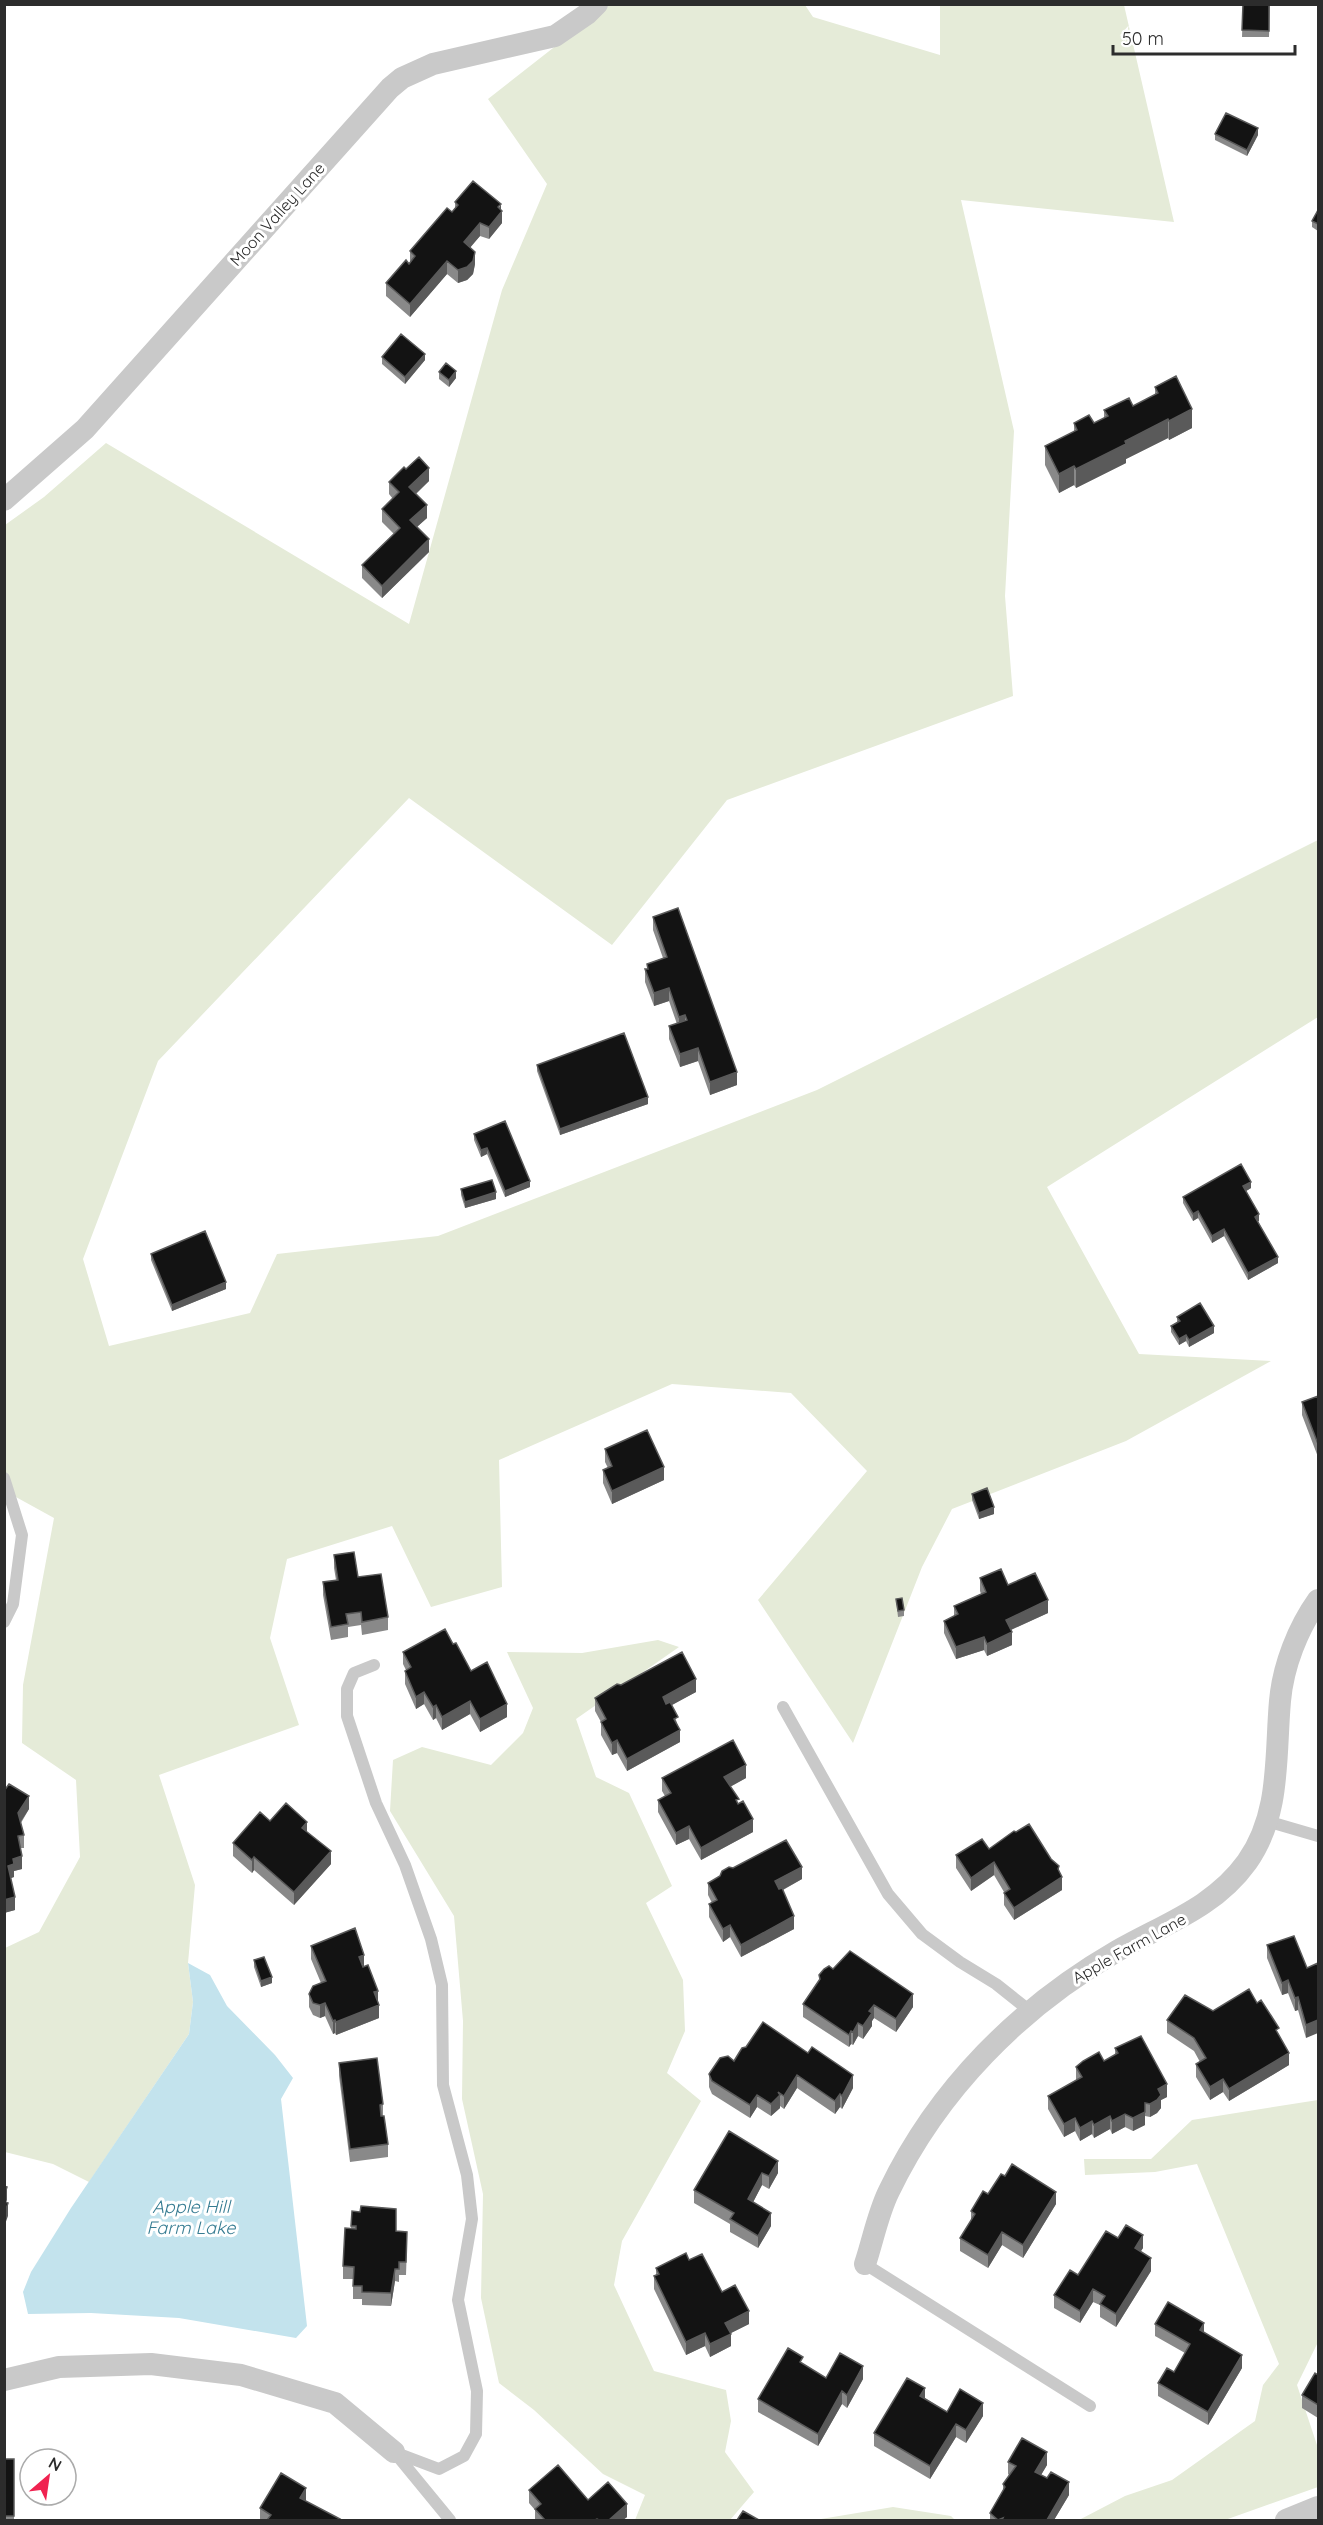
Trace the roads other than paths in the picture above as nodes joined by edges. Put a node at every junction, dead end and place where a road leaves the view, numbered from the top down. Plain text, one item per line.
1 (597, 4) edge
2 (4, 500) edge
3 (4, 1478) edge
4 (1318, 1600) edge
5 (4, 1622) edge
6 (374, 1665) dead end
7 (783, 1707) dead end
8 (1267, 1821) junction
9 (1318, 1836) edge
10 (1030, 2011) junction
11 (865, 2264) joint
12 (4, 2380) edge
13 (1090, 2406) dead end
14 (394, 2452) junction
15 (1318, 2508) edge
16 (450, 2520) edge
17 (1286, 2520) edge

1 - 2 street, Moon Valley Lane
3 - 5 lane
4 - 8 street, Apple Farm Lane
6 - 14 lane
7 - 10 lane
8 - 9 lane
8 - 10 street, Apple Farm Lane
10 - 11 street, Apple Farm Lane
11 - 13 lane
12 - 14 street
14 - 16 lane
15 - 17 street

